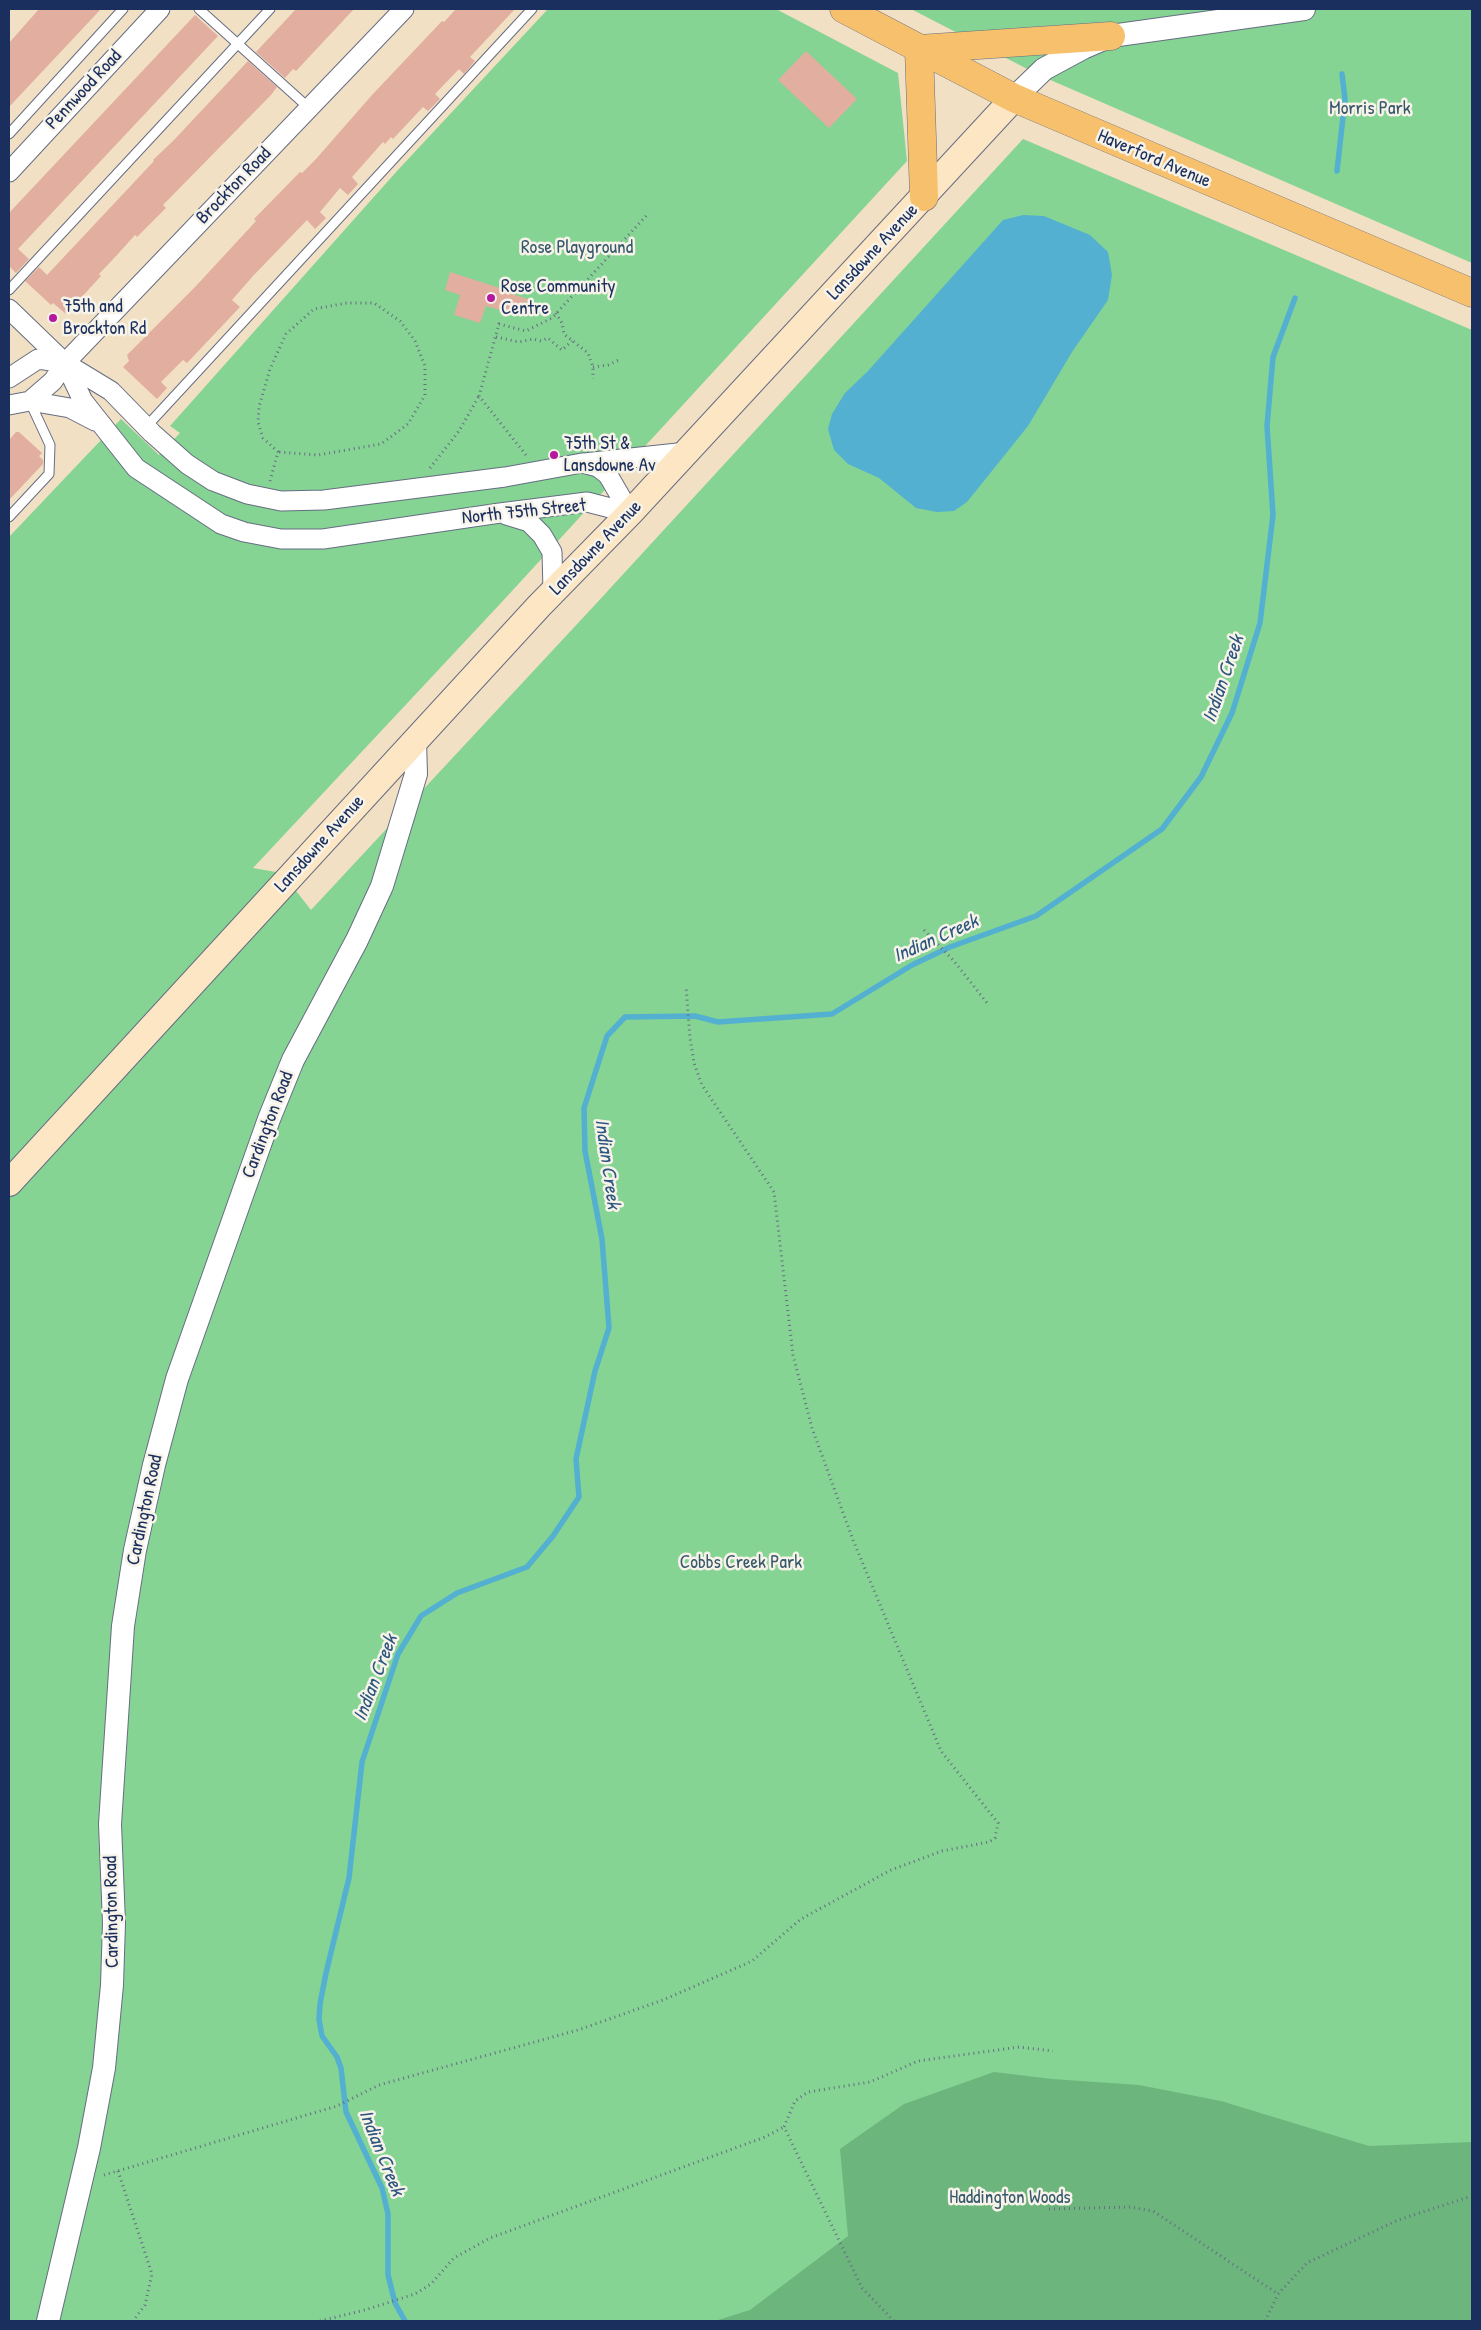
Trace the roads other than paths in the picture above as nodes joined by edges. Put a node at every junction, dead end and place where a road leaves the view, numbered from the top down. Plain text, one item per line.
1 (123, 9) edge
2 (160, 9) edge
3 (199, 9) edge
4 (270, 9) edge
5 (404, 9) edge
6 (532, 9) edge
7 (844, 9) edge
8 (1304, 9) edge
9 (1112, 36) junction
10 (238, 43) junction
11 (919, 49) junction
12 (1014, 98) junction
13 (309, 108) junction
14 (9, 134) edge
15 (9, 172) edge
16 (924, 197) junction
17 (9, 290) edge
18 (1472, 294) edge
19 (9, 309) edge
20 (64, 363) junction
21 (9, 378) edge
22 (30, 401) junction
23 (9, 405) edge
24 (100, 424) junction
25 (146, 427) junction
26 (687, 452) junction
27 (582, 463) junction
28 (500, 513) junction
29 (630, 513) junction
30 (9, 517) edge
31 (553, 591) junction
32 (415, 740) junction
33 (9, 1184) edge
34 (48, 2321) edge

1 - 14 lane
2 - 15 street, Pennwood Road
3 - 10 lane
4 - 10 lane
5 - 13 street, Brockton Road
6 - 25 lane
7 - 11 main road, Haverford Avenue
8 - 9 street, Lansdowne Avenue
9 - 11 main road
9 - 12 street, Lansdowne Avenue
10 - 13 lane
10 - 17 lane
11 - 12 main road, Haverford Avenue
11 - 16 main road
12 - 16 main road, Lansdowne Avenue
12 - 18 main road, Haverford Avenue
13 - 20 street, Brockton Road
16 - 26 main road, Lansdowne Avenue
19 - 20 street, North 75th Street
20 - 21 street
20 - 22 street, Brockton Road
20 - 24 street, North 75th Street
20 - 25 street, North 75th Street
22 - 23 street
22 - 24 street
22 - 30 lane
24 - 28 street, North 75th Street
25 - 27 street, North 75th Street
26 - 27 street, North 75th Street
26 - 29 main road, Lansdowne Avenue
27 - 29 street
28 - 29 street, North 75th Street
28 - 31 street
29 - 31 main road, Lansdowne Avenue
31 - 32 main road, Lansdowne Avenue
32 - 33 main road, Lansdowne Avenue
32 - 34 street, Cardington Road

